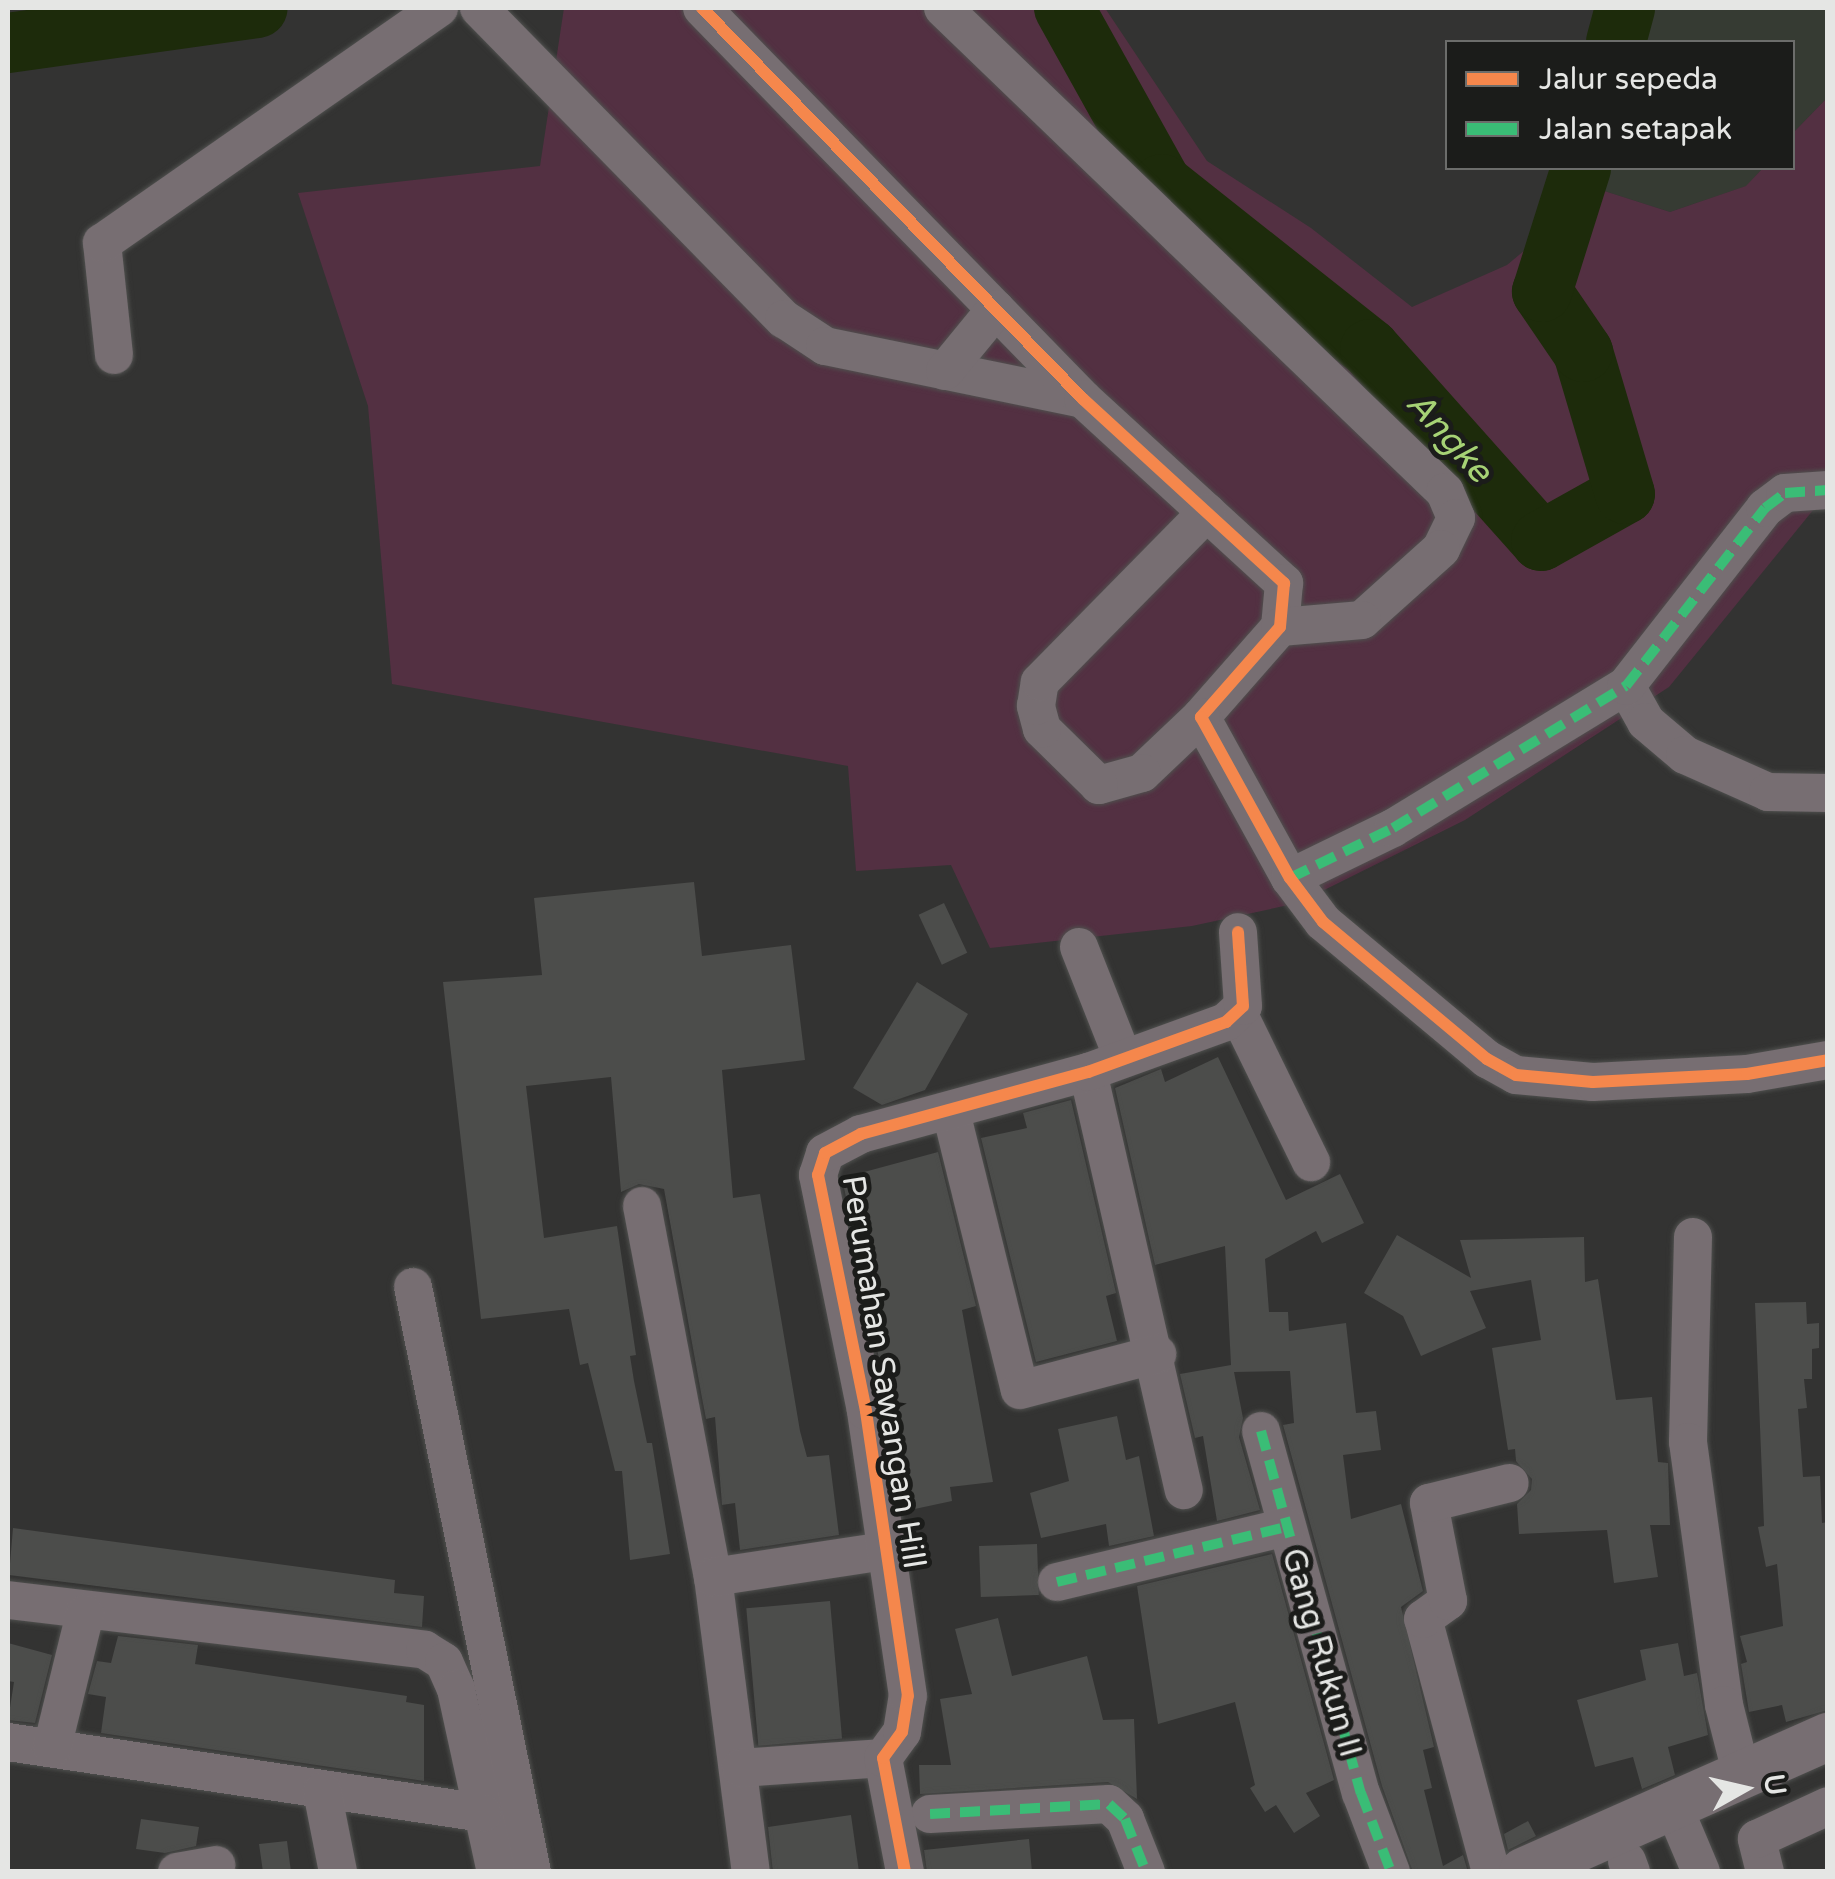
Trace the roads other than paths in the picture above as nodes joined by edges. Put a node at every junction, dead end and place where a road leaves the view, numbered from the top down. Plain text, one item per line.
1 (439, 8) edge
2 (479, 8) edge
3 (702, 8) edge
4 (942, 8) edge
5 (996, 308) junction
6 (114, 355) dead end
7 (945, 371) junction
8 (1082, 399) junction
9 (1828, 490) edge
10 (1208, 512) junction
11 (1280, 627) junction
12 (1626, 686) junction
13 (1202, 717) junction
14 (1828, 793) edge
15 (1290, 878) junction
16 (1238, 932) dead end
17 (1079, 947) dead end
18 (1239, 1014) junction
19 (1828, 1060) edge
20 (1106, 1065) junction
21 (951, 1112) junction
22 (1311, 1162) dead end
23 (642, 1206) dead end
24 (1692, 1238) dead end
25 (413, 1288) dead end
26 (1157, 1354) junction
27 (1261, 1431) dead end
28 (1510, 1484) dead end
29 (1184, 1490) dead end
30 (1286, 1527) junction
31 (884, 1550) junction
32 (713, 1578) junction
33 (1057, 1582) dead end
34 (8, 1600) edge
35 (86, 1614) junction
36 (1828, 1737) edge
37 (8, 1742) edge
38 (52, 1748) junction
39 (883, 1758) junction
40 (741, 1768) junction
41 (1741, 1772) junction
42 (322, 1792) junction
43 (1671, 1801) junction
44 (1828, 1806) edge
45 (482, 1813) junction
46 (930, 1814) dead end
47 (216, 1865) dead end
48 (177, 1872) edge
49 (338, 1872) edge
50 (496, 1872) edge
51 (532, 1872) edge
52 (752, 1872) edge
53 (905, 1872) edge
54 (1146, 1872) edge
55 (1391, 1872) edge
56 (1491, 1872) edge
57 (1523, 1872) edge
58 (1701, 1872) edge
59 (1765, 1872) edge

1 - 6 street
2 - 7 street
3 - 5 street
4 - 11 street
5 - 7 street
5 - 8 street
7 - 8 street
8 - 10 street
9 - 12 street
10 - 11 street
10 - 13 street
11 - 13 street
12 - 14 street
12 - 15 street
13 - 15 street
15 - 19 street
16 - 18 street
17 - 20 street
18 - 20 street, Perumahan Sawangan Hill
18 - 22 street
20 - 21 street, Perumahan Sawangan Hill
20 - 26 street
21 - 26 street
21 - 31 street, Perumahan Sawangan Hill
23 - 32 street
24 - 41 street
25 - 51 street
26 - 29 street
27 - 30 street, Gang Rukun II
28 - 56 street
30 - 33 street
30 - 55 street, Gang Rukun II
31 - 32 street
31 - 39 street, Perumahan Sawangan Hill
32 - 40 street
34 - 35 street
35 - 38 street
35 - 45 street
36 - 41 main road
37 - 38 street
38 - 42 street
39 - 40 street
39 - 53 street
40 - 52 street
41 - 43 main road
42 - 45 street
42 - 49 street
43 - 57 main road
43 - 58 street
44 - 59 street
45 - 50 street
46 - 54 street
47 - 48 street

